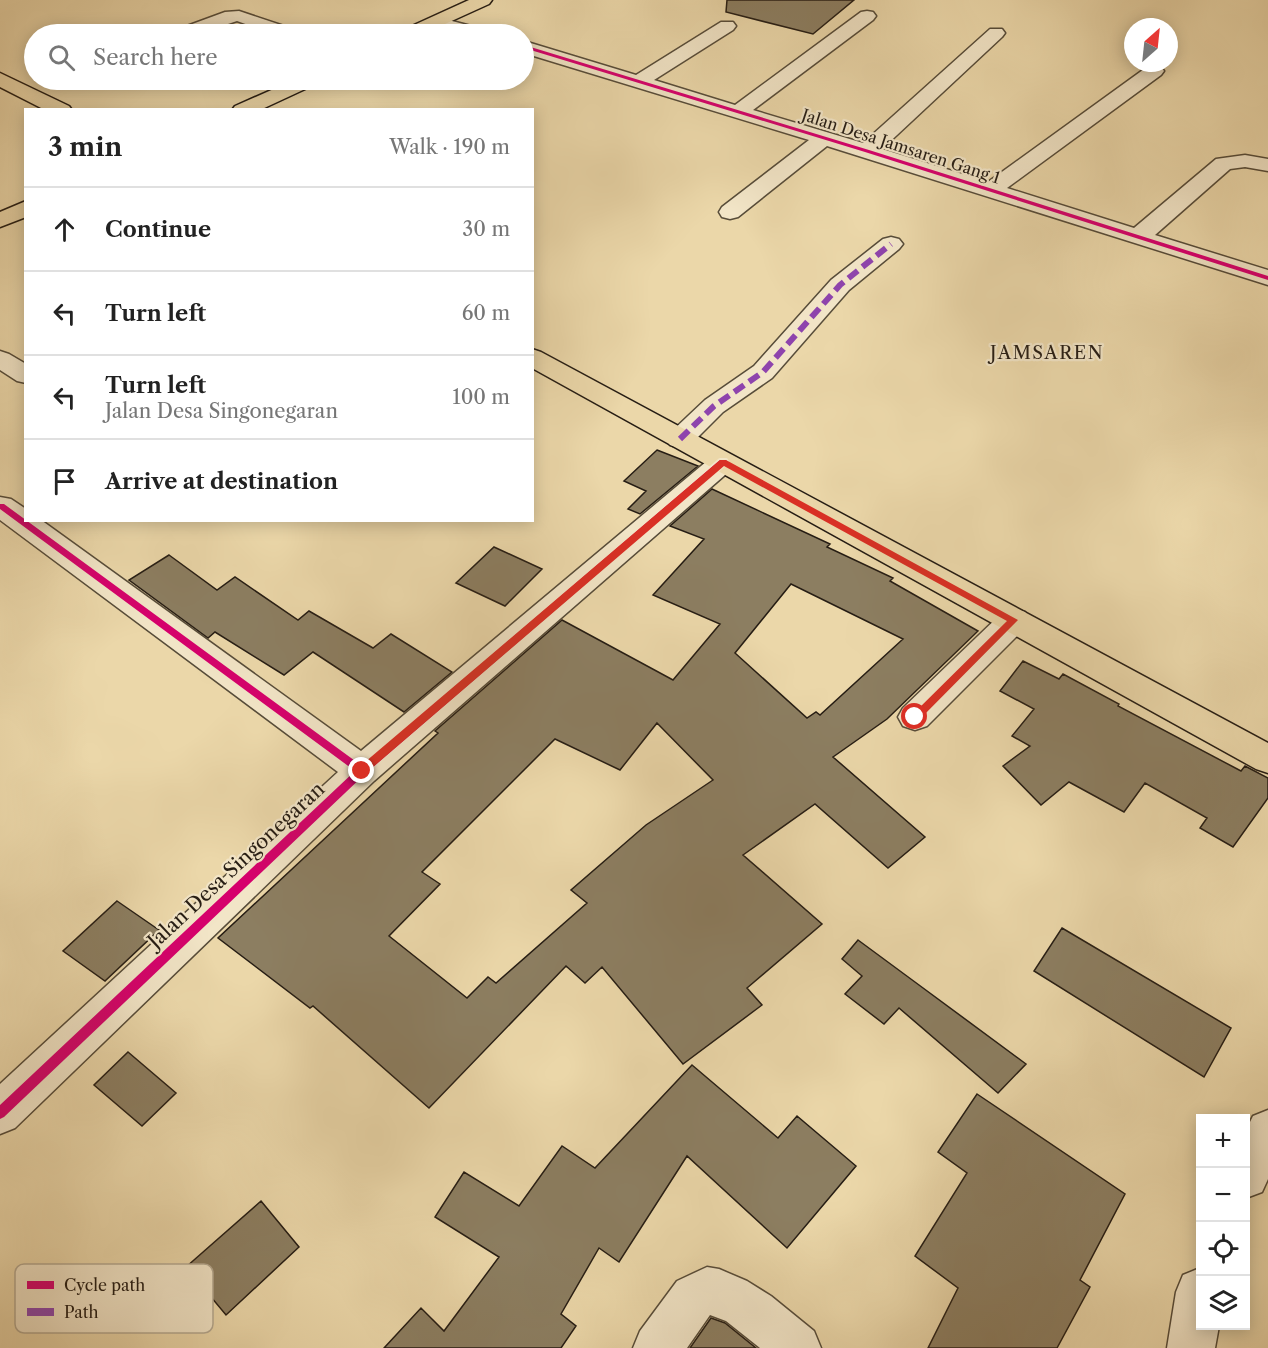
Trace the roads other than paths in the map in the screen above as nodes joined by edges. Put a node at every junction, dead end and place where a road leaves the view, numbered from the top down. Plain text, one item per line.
1 (483, 0) edge
2 (867, 16) dead end
3 (437, 22) junction
4 (209, 24) edge
5 (262, 24) edge
6 (432, 24) edge
7 (444, 24) edge
8 (727, 26) dead end
9 (996, 33) dead end
10 (534, 50) edge
11 (1153, 72) edge
12 (0, 79) edge
13 (639, 81) junction
14 (287, 90) edge
15 (58, 108) edge
16 (246, 108) edge
17 (739, 111) junction
18 (824, 138) junction
19 (867, 151) junction
20 (1268, 165) edge
21 (991, 190) junction
22 (24, 209) edge
23 (730, 212) dead end
24 (0, 220) edge
25 (1138, 237) junction
26 (891, 244) dead end
27 (1268, 278) edge
28 (534, 358) edge
29 (0, 359) edge
30 (24, 374) edge
31 (680, 439) junction
32 (723, 462) junction
33 (1, 506) edge
34 (1014, 620) junction
35 (915, 717) dead end
36 (1268, 759) edge
37 (362, 771) junction
38 (0, 1113) edge
39 (1268, 1131) edge
40 (1249, 1168) edge
41 (1196, 1317) edge
42 (657, 1348) edge
43 (797, 1348) edge
44 (1191, 1348) edge

1 - 3 main road
2 - 17 street
3 - 6 main road
3 - 7 street
4 - 5 street
8 - 13 street
9 - 19 street
10 - 13 street, Jalan Desa Jamsaren Gang 1
11 - 21 street
12 - 15 main road
13 - 17 street, Jalan Desa Jamsaren Gang 1
14 - 16 main road
17 - 18 street, Jalan Desa Jamsaren Gang 1
18 - 19 street, Jalan Desa Jamsaren Gang 1
18 - 23 street
19 - 21 street, Jalan Desa Jamsaren Gang 1
20 - 25 street
21 - 25 street, Jalan Desa Jamsaren Gang 1
22 - 24 main road
25 - 27 street, Jalan Desa Jamsaren Gang 1
26 - 31 street
28 - 31 main road
29 - 30 street
31 - 32 main road
32 - 34 main road
32 - 37 street, Jalan Desa Singonegaran
33 - 37 street
34 - 35 street
34 - 36 main road
37 - 38 street, Jalan Desa Singonegaran
39 - 40 street
41 - 44 street
42 - 43 street

